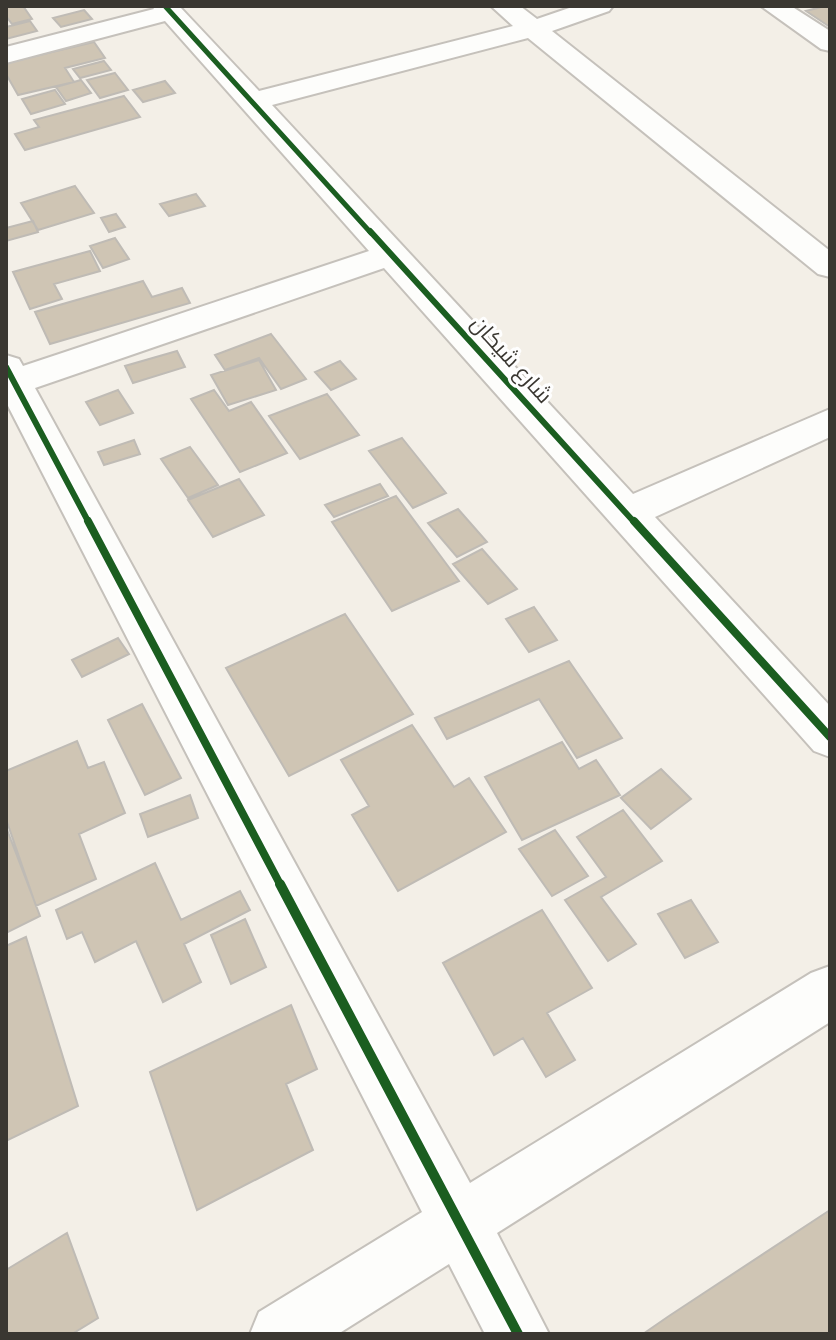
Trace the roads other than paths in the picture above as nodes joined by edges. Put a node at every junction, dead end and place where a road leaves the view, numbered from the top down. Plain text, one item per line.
1 (504, 6) edge
2 (600, 6) edge
3 (774, 6) edge
4 (168, 9) edge
5 (533, 29) junction
6 (830, 43) edge
7 (6, 55) edge
8 (255, 101) junction
9 (391, 254) junction
10 (830, 267) edge
11 (9, 378) edge
12 (830, 422) edge
13 (627, 513) junction
14 (830, 737) edge
15 (830, 992) edge
16 (462, 1223) junction
17 (281, 1334) edge
18 (518, 1334) edge

1 - 5 street
2 - 5 street
3 - 6 street
4 - 7 street
4 - 8 street, شارع شيكان
5 - 8 street
5 - 10 street
8 - 9 street, شارع شيكان
9 - 11 street
9 - 13 street, شارع شيكان
11 - 16 street
12 - 13 street
13 - 14 street, شارع شيكان
15 - 16 street
16 - 17 street
16 - 18 street

